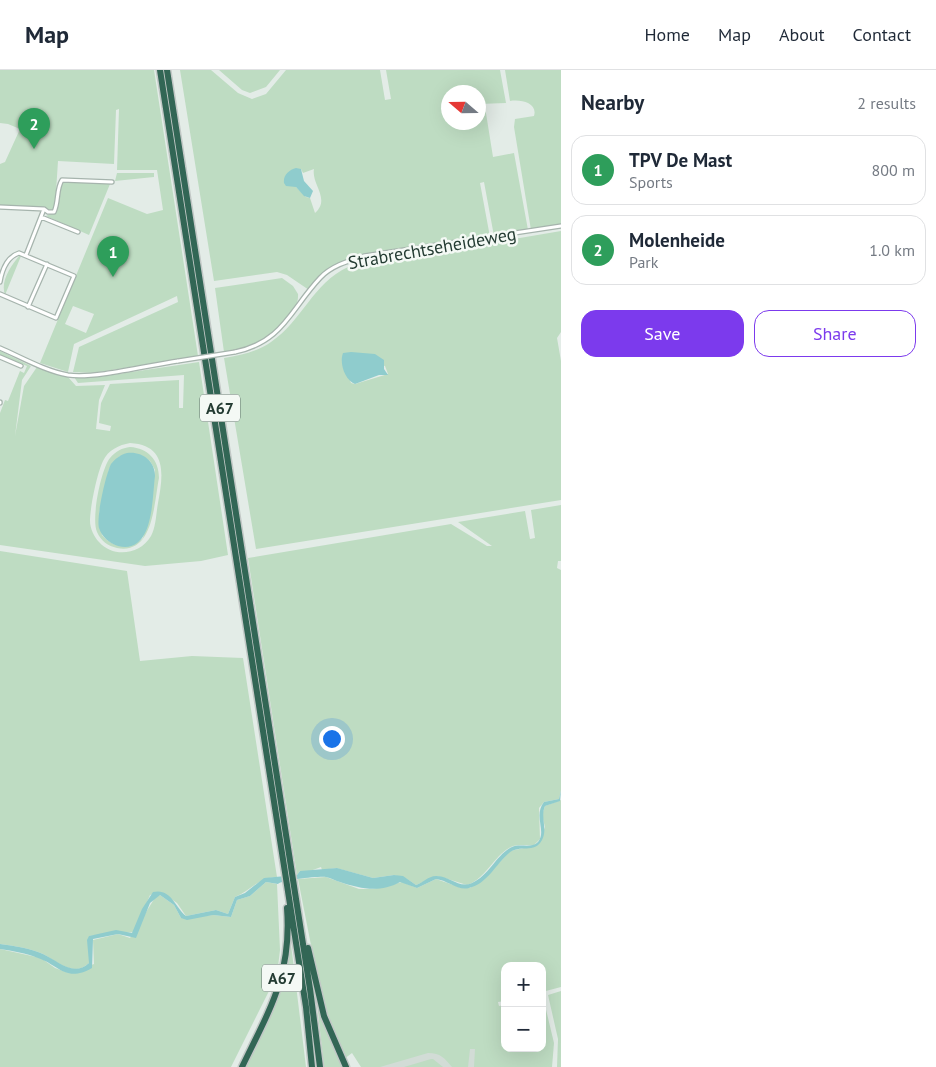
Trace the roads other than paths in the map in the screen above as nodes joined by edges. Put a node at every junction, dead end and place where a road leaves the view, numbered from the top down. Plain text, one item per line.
1 (160, 70) edge
2 (167, 70) edge
3 (112, 182) dead end
4 (0, 207) edge
5 (44, 209) junction
6 (42, 217) junction
7 (561, 226) edge
8 (78, 232) dead end
9 (26, 255) junction
10 (47, 264) junction
11 (1, 270) edge
12 (0, 282) edge
13 (0, 294) edge
14 (28, 307) junction
15 (0, 348) edge
16 (0, 357) edge
17 (21, 366) dead end
18 (289, 878) junction
19 (301, 930) junction
20 (242, 1067) edge
21 (312, 1067) edge
22 (320, 1067) edge
23 (346, 1067) edge

1 - 18 highway, A67
2 - 18 highway, A67
3 - 5 street
4 - 5 street
5 - 6 street
6 - 8 street
6 - 9 street
7 - 15 street, Strabrechtseheideweg, bridge
9 - 10 street
9 - 11 street
10 - 14 street
10 - 14 street
11 - 12 street
13 - 14 street
16 - 17 street
18 - 19 highway, A67
18 - 20 highway, A67
18 - 21 highway, A67
19 - 22 highway, A67
19 - 23 highway, A67

